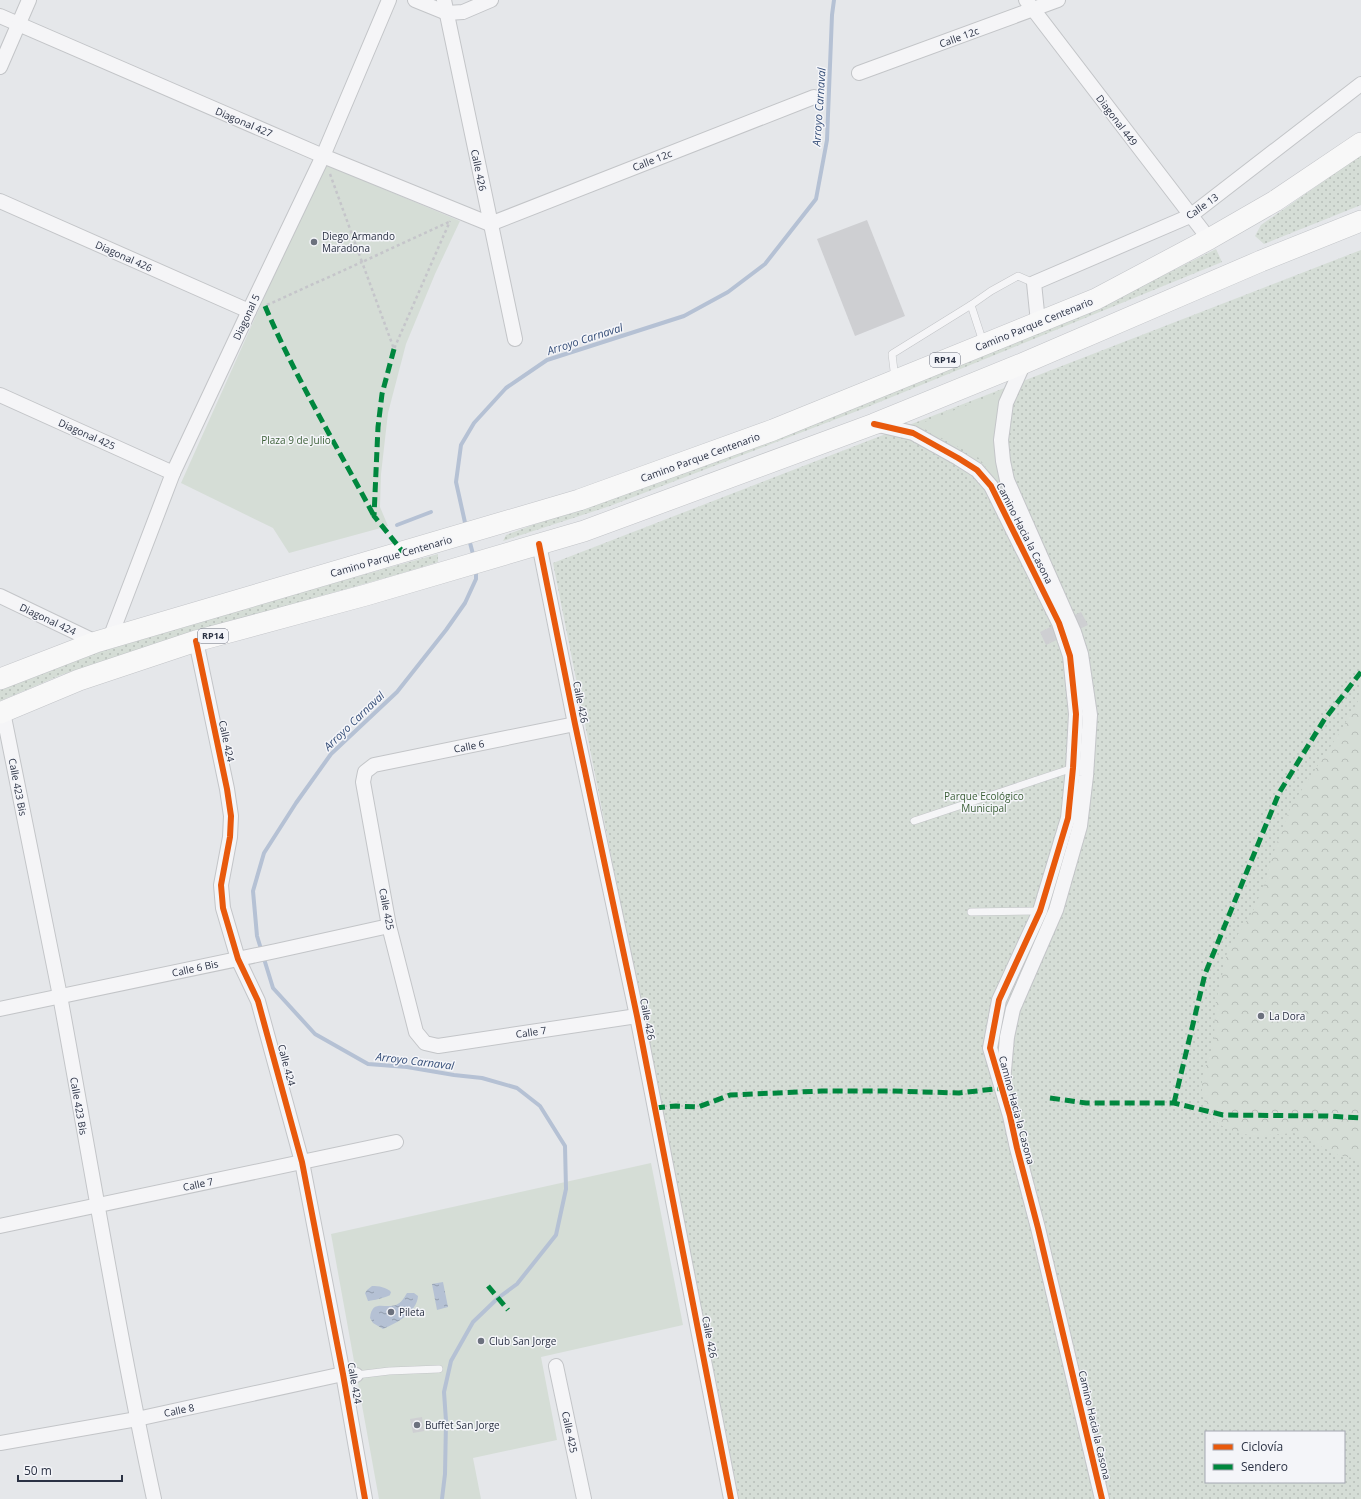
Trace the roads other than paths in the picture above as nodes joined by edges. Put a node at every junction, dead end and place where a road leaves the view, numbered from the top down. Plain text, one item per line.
1 (29, 0) edge
2 (389, 0) edge
3 (415, 0) edge
4 (491, 0) edge
5 (1058, 0) edge
6 (1030, 5) edge
7 (445, 7) edge
8 (0, 16) edge
9 (19, 25) junction
10 (0, 67) edge
11 (859, 73) dead end
12 (1361, 84) edge
13 (814, 97) dead end
14 (1361, 143) edge
15 (323, 156) junction
16 (0, 201) edge
17 (1190, 216) junction
18 (1361, 221) edge
19 (490, 224) junction
20 (1209, 239) junction
21 (1034, 283) junction
22 (971, 305) junction
23 (249, 311) junction
24 (1038, 322) junction
25 (515, 339) dead end
26 (983, 344) junction
27 (1024, 363) junction
28 (895, 381) junction
29 (0, 395) edge
30 (874, 424) junction
31 (174, 474) junction
32 (539, 544) junction
33 (0, 596) edge
34 (1064, 620) junction
35 (103, 640) junction
36 (196, 641) junction
37 (0, 679) edge
38 (1, 713) edge
39 (575, 724) junction
40 (365, 772) joint
41 (1077, 773) junction
42 (914, 821) dead end
43 (1058, 903) junction
44 (1041, 906) junction
45 (971, 912) dead end
46 (389, 926) junction
47 (241, 958) junction
48 (60, 996) junction
49 (0, 1009) edge
50 (637, 1016) junction
51 (425, 1042) joint
52 (1003, 1088) junction
53 (396, 1142) dead end
54 (302, 1162) junction
55 (97, 1206) junction
56 (0, 1226) edge
57 (556, 1366) dead end
58 (439, 1369) dead end
59 (350, 1374) junction
60 (137, 1419) junction
61 (0, 1443) edge
62 (154, 1499) edge
63 (365, 1499) edge
64 (584, 1499) edge
65 (731, 1499) edge
66 (1102, 1499) edge

1 - 9 street
2 - 15 street, Diagonal 5
3 - 7 street
4 - 7 street
5 - 6 street, Calle 12c
6 - 11 street, Calle 12c
6 - 17 street, Diagonal 449
7 - 19 street, Calle 426
8 - 9 street, Diagonal 427
9 - 10 street
9 - 15 street, Diagonal 427
12 - 17 street, Calle 13
13 - 19 street, Calle 12c
14 - 20 main road, Camino Parque Centenario / RP14
15 - 19 street, Diagonal 427
15 - 23 street, Diagonal 5
16 - 23 street, Diagonal 426
17 - 20 street, Diagonal 449
17 - 21 street, Calle 13
18 - 27 main road, RP14
19 - 25 street, Calle 426
20 - 24 main road, Camino Parque Centenario / RP14
21 - 22 lane
21 - 24 street
22 - 26 lane
22 - 28 lane
23 - 31 street, Diagonal 5
24 - 26 main road, Camino Parque Centenario / RP14
26 - 28 main road, Camino Parque Centenario / RP14
27 - 30 main road, RP14
27 - 34 street, Camino Hacia la Casona
28 - 35 main road, Camino Parque Centenario / RP14
29 - 31 street, Diagonal 425
30 - 32 main road, RP14
30 - 34 street, Camino Hacia la Casona
31 - 35 street, Diagonal 5
32 - 36 main road, RP14
32 - 39 street, Calle 426
33 - 35 street, Diagonal 424
34 - 41 street, Camino Hacia la Casona
35 - 37 main road, Camino Parque Centenario / RP14
36 - 38 main road, RP14
36 - 47 street, Calle 424
38 - 48 street, Calle 423 Bis
39 - 40 street, Calle 6
39 - 50 street, Calle 426
40 - 46 street, Calle 425
41 - 42 lane
41 - 43 street, Camino Hacia la Casona
41 - 44 street, Camino Hacia la Casona
43 - 44 street
43 - 52 street, Camino Hacia la Casona
44 - 45 lane
44 - 52 street, Camino Hacia la Casona
46 - 47 street, Calle 6 Bis
46 - 51 street, Calle 425
47 - 48 street, Calle 6 Bis
47 - 54 street, Calle 424
48 - 49 street, Calle 6 Bis
48 - 55 street, Calle 423 Bis
50 - 51 street, Calle 7
50 - 65 street, Calle 426
52 - 66 street, Camino Hacia la Casona
53 - 54 street, Calle 7
54 - 55 street, Calle 7
54 - 59 street, Calle 424
55 - 56 street, Calle 7
55 - 60 street, Calle 423 Bis
57 - 64 street, Calle 425
58 - 59 lane
59 - 60 street, Calle 8
59 - 63 street, Calle 424
60 - 61 street, Calle 8
60 - 62 street, Calle 423 Bis

